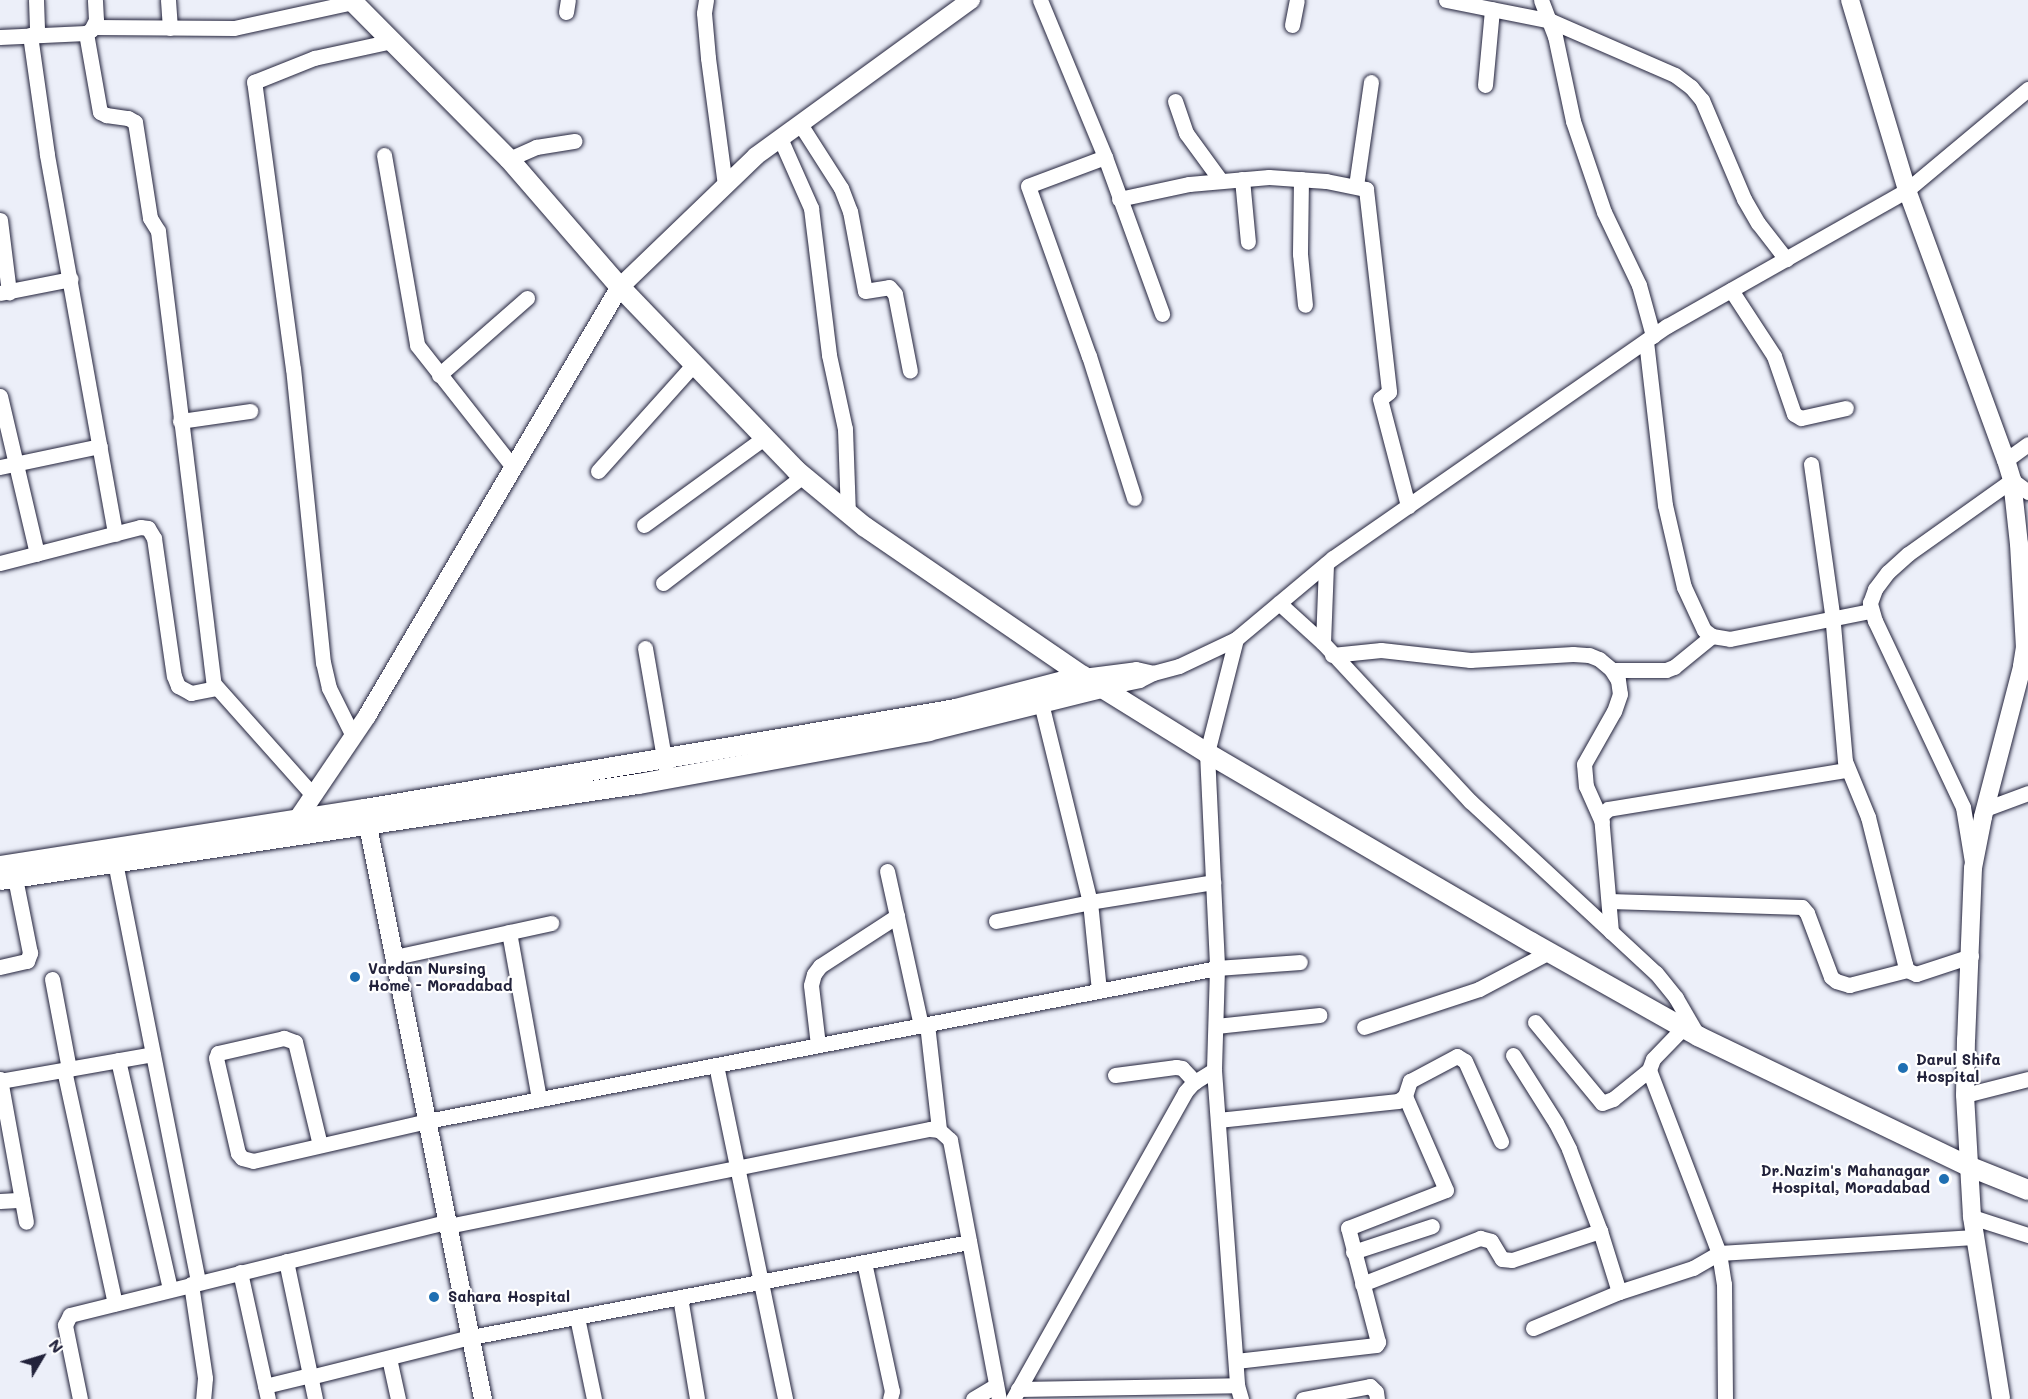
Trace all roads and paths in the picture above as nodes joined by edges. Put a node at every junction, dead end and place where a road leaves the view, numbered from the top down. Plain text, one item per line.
1 (36, 0) edge
2 (95, 0) edge
3 (168, 0) edge
4 (706, 0) edge
5 (971, 0) edge
6 (1040, 0) edge
7 (1297, 0) edge
8 (1446, 0) edge
9 (1541, 0) edge
10 (1850, 0) edge
11 (352, 1) edge
12 (1492, 9) junction
13 (1551, 21) junction
14 (1292, 25) dead end
15 (170, 28) junction
16 (90, 30) junction
17 (34, 35) junction
18 (0, 37) edge
19 (392, 41) junction
20 (1371, 82) dead end
21 (1485, 85) dead end
22 (2026, 96) edge
23 (1175, 101) dead end
24 (800, 124) junction
25 (780, 138) junction
26 (575, 141) dead end
27 (384, 155) dead end
28 (1105, 157) junction
29 (509, 159) junction
30 (1242, 179) junction
31 (1301, 179) junction
32 (1221, 181) junction
33 (724, 186) junction
34 (1356, 186) junction
35 (1907, 190) junction
36 (1119, 199) junction
37 (0, 220) edge
38 (1248, 242) dead end
39 (1786, 259) junction
40 (71, 279) junction
41 (620, 287) junction
42 (1731, 290) junction
43 (4, 292) edge
44 (527, 298) dead end
45 (1305, 305) dead end
46 (1162, 314) dead end
47 (1649, 338) junction
48 (694, 364) junction
49 (910, 371) dead end
50 (439, 375) junction
51 (0, 396) edge
52 (1846, 408) dead end
53 (250, 411) dead end
54 (180, 421) junction
55 (765, 437) junction
56 (2028, 444) edge
57 (100, 446) junction
58 (2006, 460) junction
59 (18, 463) junction
60 (1811, 464) dead end
61 (0, 467) edge
62 (513, 467) junction
63 (598, 471) dead end
64 (803, 476) junction
65 (2012, 480) junction
66 (2028, 492) edge
67 (1134, 498) dead end
68 (1408, 506) junction
69 (848, 513) junction
70 (644, 525) dead end
71 (115, 534) junction
72 (37, 554) junction
73 (0, 563) edge
74 (1326, 564) junction
75 (663, 583) dead end
76 (1279, 603) junction
77 (1870, 610) junction
78 (1833, 618) junction
79 (1712, 636) junction
80 (1236, 639) junction
81 (1323, 642) junction
82 (645, 648) dead end
83 (1332, 655) junction
84 (1612, 670) junction
85 (1153, 673) junction
86 (1083, 676) junction
87 (216, 688) junction
88 (1102, 688) junction
89 (1041, 703) junction
90 (353, 736) junction
91 (1207, 753) junction
92 (664, 758) junction
93 (1847, 770) junction
94 (667, 778) junction
95 (2028, 793) edge
96 (313, 795) junction
97 (1985, 809) junction
98 (367, 817) junction
99 (298, 818) junction
100 (1602, 822) junction
101 (291, 837) junction
102 (113, 856) junction
103 (1972, 868) junction
104 (887, 871) dead end
105 (5, 874) edge
106 (1213, 882) junction
107 (1609, 901) junction
108 (1090, 902) junction
109 (897, 916) junction
110 (996, 921) dead end
111 (551, 923) dead end
112 (509, 932) junction
113 (1611, 932) junction
114 (1549, 952) junction
115 (1971, 956) junction
116 (394, 957) junction
117 (1300, 962) dead end
118 (0, 967) edge
119 (1217, 968) junction
120 (1907, 970) junction
121 (51, 979) dead end
122 (1099, 991) junction
123 (1319, 1015) dead end
124 (1535, 1022) dead end
125 (924, 1025) junction
126 (1216, 1026) junction
127 (1364, 1027) dead end
128 (1690, 1032) junction
129 (818, 1045) junction
130 (153, 1054) junction
131 (1513, 1055) dead end
132 (118, 1060) junction
133 (716, 1065) junction
134 (66, 1069) junction
135 (1214, 1070) junction
136 (1649, 1070) junction
137 (1115, 1075) dead end
138 (2028, 1079) edge
139 (0, 1080) edge
140 (1195, 1082) junction
141 (1405, 1095) junction
142 (1965, 1095) junction
143 (539, 1099) junction
144 (427, 1120) junction
145 (1218, 1120) junction
146 (939, 1130) junction
147 (1501, 1141) dead end
148 (320, 1145) junction
149 (1968, 1166) junction
150 (737, 1168) junction
151 (2028, 1190) edge
152 (22, 1200) junction
153 (0, 1201) edge
154 (1972, 1217) junction
155 (26, 1222) dead end
156 (448, 1224) junction
157 (1432, 1226) dead end
158 (1600, 1231) junction
159 (2028, 1235) edge
160 (1975, 1237) junction
161 (969, 1242) junction
162 (1353, 1252) junction
163 (1719, 1253) junction
164 (286, 1261) junction
165 (864, 1262) junction
166 (240, 1272) junction
167 (761, 1282) junction
168 (194, 1284) junction
169 (1362, 1284) junction
170 (170, 1289) junction
171 (1619, 1292) junction
172 (680, 1297) junction
173 (115, 1303) junction
174 (578, 1317) junction
175 (1533, 1328) dead end
176 (471, 1337) junction
177 (389, 1358) junction
178 (1236, 1360) junction
179 (310, 1376) junction
180 (266, 1392) edge
181 (998, 1392) edge
182 (1239, 1392) edge
183 (1151, 1393) edge
184 (1015, 1394) edge
185 (80, 1399) edge
186 (203, 1399) edge
187 (315, 1399) edge
188 (398, 1399) edge
189 (483, 1399) edge
190 (594, 1399) edge
191 (697, 1399) edge
192 (785, 1399) edge
193 (890, 1399) edge
194 (973, 1399) edge
195 (1303, 1399) edge
196 (1377, 1399) edge
197 (1725, 1399) edge
198 (2001, 1399) edge

1 - 17 street
2 - 16 street
3 - 15 street
4 - 33 street
5 - 24 street
6 - 28 street
7 - 14 street
8 - 12 street
9 - 13 street
10 - 35 street
11 - 15 street
11 - 19 main road
12 - 13 street
12 - 21 street
13 - 39 street
13 - 47 street
15 - 16 street
16 - 17 street
16 - 54 street
17 - 18 street
17 - 40 street
19 - 29 main road
19 - 90 street
20 - 34 street
22 - 35 street
23 - 32 street
24 - 25 street
24 - 49 street
25 - 33 street
25 - 69 street
26 - 29 street
27 - 50 street
28 - 36 street
28 - 67 street
29 - 41 main road
30 - 31 street
30 - 32 street
30 - 38 street
31 - 34 street
31 - 45 street
32 - 36 street
33 - 41 street
34 - 68 street
35 - 39 street
35 - 58 street
36 - 46 street
37 - 43 street
39 - 42 street
40 - 43 street
40 - 57 street
41 - 48 main road
41 - 62 street
42 - 47 street
42 - 52 street
44 - 50 street
47 - 68 street
47 - 79 street
48 - 55 main road
48 - 63 street
50 - 62 street
51 - 59 street
53 - 54 street
54 - 87 street
55 - 64 main road
55 - 70 street
56 - 58 street
57 - 59 street
57 - 71 street
58 - 65 street
59 - 61 street
59 - 72 street
60 - 78 street
62 - 90 street
64 - 69 main road
64 - 75 street
65 - 66 street
65 - 77 street
65 - 97 street
68 - 74 street
69 - 86 main road
71 - 72 street
71 - 87 street
72 - 73 street
74 - 76 street
74 - 81 street
76 - 80 street
76 - 81 street
77 - 78 street
77 - 103 street
78 - 79 street
78 - 93 street
79 - 84 street
80 - 85 street
80 - 91 street
81 - 83 street
82 - 92 street
83 - 84 street
83 - 113 street
84 - 100 street
85 - 86 street
85 - 88 street
86 - 88 main road
86 - 92 main road
87 - 96 street
88 - 89 main road
88 - 91 main road
89 - 94 main road
89 - 108 street
90 - 96 street
91 - 106 street
91 - 114 main road
92 - 94 street
92 - 98 main road
93 - 100 street
93 - 120 street
94 - 98 main road
95 - 97 street
96 - 99 street
97 - 103 street
98 - 99 main road
98 - 101 main road
98 - 116 street
99 - 101 street
99 - 102 main road
100 - 107 street
101 - 102 main road
102 - 105 main road
102 - 130 street
103 - 115 street
104 - 109 street
105 - 118 street
106 - 108 street
106 - 119 street
107 - 113 street
107 - 120 street
108 - 110 street
108 - 122 street
109 - 125 street
109 - 129 street
111 - 112 street
112 - 116 street
112 - 143 street
113 - 128 street
114 - 127 street
114 - 128 main road
115 - 120 street
115 - 142 street
116 - 144 street
117 - 119 street
119 - 122 street
119 - 126 street
121 - 134 street
122 - 125 street
123 - 126 street
124 - 136 street
125 - 129 street
125 - 146 street
126 - 135 street
128 - 136 street
128 - 149 main road
129 - 133 street
130 - 132 street
130 - 168 street
131 - 158 street
132 - 134 street
132 - 170 street
133 - 143 street
133 - 150 street
134 - 139 street
134 - 173 street
135 - 140 street
135 - 145 street
136 - 163 street
137 - 140 street
138 - 142 street
139 - 152 street
140 - 184 street
141 - 145 street
141 - 147 street
141 - 162 street
142 - 149 street
143 - 144 street
144 - 148 street
144 - 156 street
145 - 178 street
146 - 150 street
146 - 161 street
148 - 148 street
149 - 151 main road
149 - 154 street
150 - 156 street
150 - 167 street
152 - 153 street
152 - 155 street
154 - 159 street
154 - 160 street
156 - 164 street
156 - 176 street
157 - 162 street
158 - 169 street
158 - 171 street
160 - 163 street
160 - 198 street
161 - 165 street
161 - 181 street
162 - 169 street
163 - 171 street
163 - 197 street
164 - 166 street
164 - 179 street
165 - 167 street
165 - 193 street
166 - 168 street
166 - 180 street
167 - 172 street
167 - 192 street
168 - 170 street
168 - 186 street
169 - 178 street
170 - 173 street
171 - 175 street
172 - 174 street
172 - 191 street
173 - 185 street
174 - 176 street
174 - 190 street
176 - 177 street
176 - 189 street
177 - 179 street
177 - 188 street
178 - 182 street
179 - 180 street
179 - 187 street
181 - 194 street
182 - 183 street
183 - 184 street
195 - 196 street

